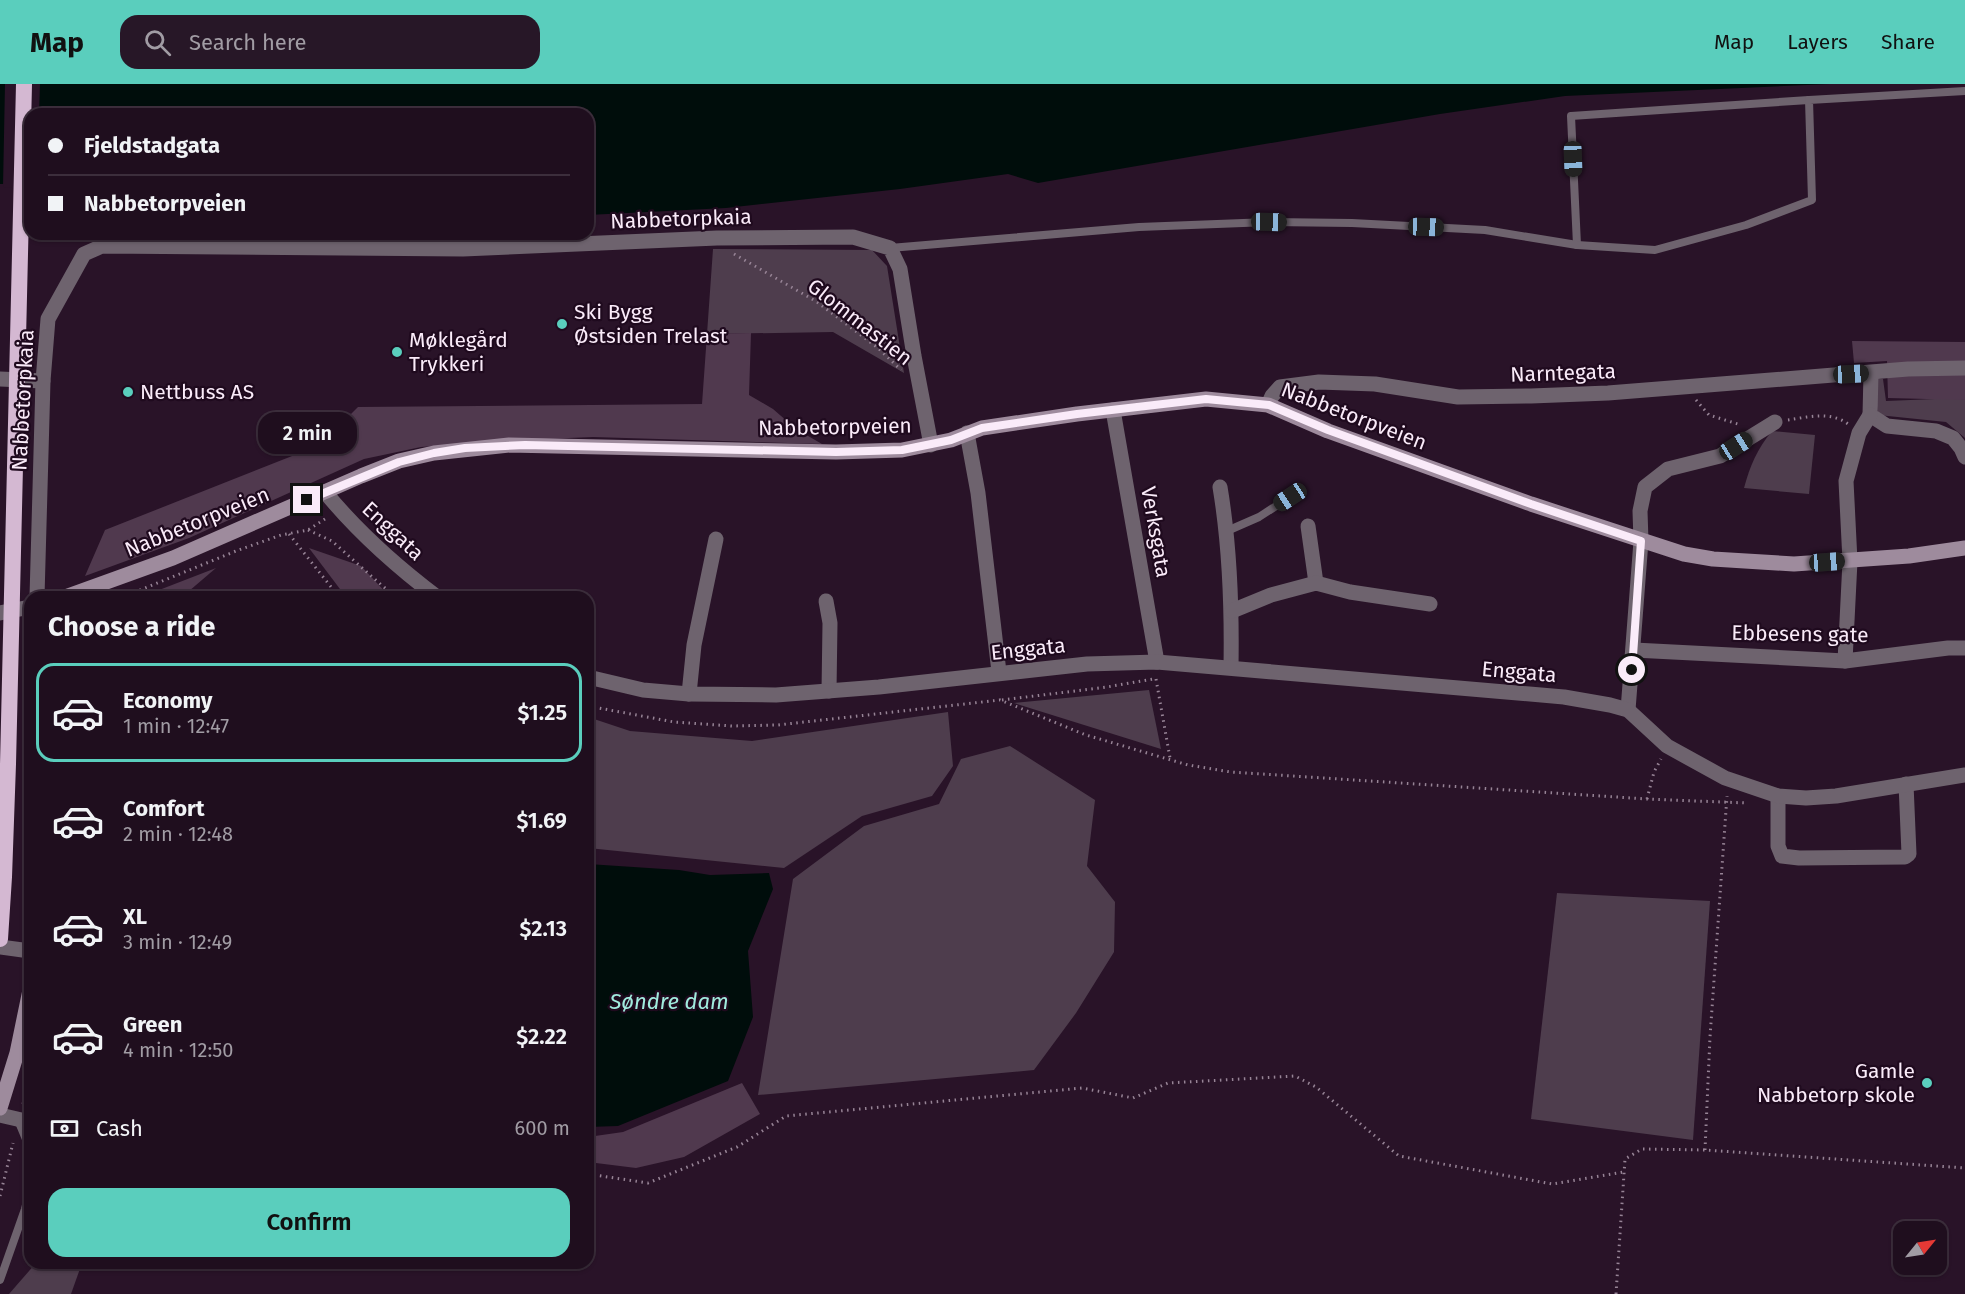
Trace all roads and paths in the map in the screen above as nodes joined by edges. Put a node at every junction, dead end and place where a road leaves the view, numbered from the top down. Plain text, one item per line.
1 (24, 84) edge
2 (1965, 92) edge
3 (1809, 100) junction
4 (717, 238) junction
5 (1576, 244) junction
6 (890, 248) junction
7 (1965, 368) edge
8 (1871, 373) junction
9 (0, 379) edge
10 (43, 381) junction
11 (1688, 386) junction
12 (921, 392) junction
13 (1269, 405) junction
14 (1113, 410) junction
15 (1870, 415) junction
16 (1774, 422) joint
17 (967, 433) junction
18 (1859, 433) junction
19 (1752, 436) junction
20 (932, 445) junction
21 (1965, 458) edge
22 (1220, 487) dead end
23 (325, 492) junction
24 (1290, 497) dead end
25 (339, 510) junction
26 (1308, 526) dead end
27 (308, 530) junction
28 (1227, 531) junction
29 (289, 534) junction
30 (716, 539) dead end
31 (1641, 541) junction
32 (1965, 548) edge
33 (1850, 561) junction
34 (1316, 583) junction
35 (37, 591) edge
36 (82, 591) edge
37 (138, 591) edge
38 (334, 591) edge
39 (388, 591) edge
40 (429, 591) edge
41 (826, 601) dead end
42 (1430, 604) dead end
43 (24, 608) edge
44 (1232, 610) junction
45 (0, 613) edge
46 (1965, 648) edge
47 (1634, 650) junction
48 (1845, 661) junction
49 (1156, 662) junction
50 (1231, 667) junction
51 (999, 672) junction
52 (594, 678) edge
53 (1156, 679) junction
54 (830, 691) junction
55 (689, 694) junction
56 (1000, 700) junction
57 (594, 707) edge
58 (1628, 710) junction
59 (1667, 746) junction
60 (1170, 758) junction
61 (1965, 775) edge
62 (1725, 778) junction
63 (1906, 784) junction
64 (1778, 795) junction
65 (1647, 799) junction
66 (1728, 803) junction
67 (0, 939) edge
68 (0, 947) edge
69 (24, 950) edge
70 (24, 1019) edge
71 (0, 1108) edge
72 (0, 1115) edge
73 (24, 1121) edge
74 (1705, 1150) junction
75 (1965, 1168) edge
76 (1624, 1172) junction
77 (594, 1175) edge
78 (24, 1212) edge
79 (0, 1280) edge
80 (1616, 1294) edge

1 - 67 highway, bridge
2 - 3 lane
3 - 5 lane
3 - 5 lane
4 - 6 street, Nabbetorpkaia
4 - 10 street, Nabbetorpkaia
4 - 12 path, Glommastien
5 - 6 lane
6 - 12 street
7 - 8 street, Narntegata
8 - 11 street, Narntegata
8 - 15 street
9 - 10 street
10 - 35 street, Nabbetorpkaia
11 - 13 street, Narntegata
11 - 19 path
12 - 20 street
13 - 14 main road, Nabbetorpveien
13 - 31 main road, Nabbetorpveien
14 - 17 main road, Nabbetorpveien
14 - 49 street, Verksgata
15 - 18 street
15 - 21 street
16 - 18 path
16 - 19 street
17 - 20 main road, Nabbetorpveien
17 - 51 street
18 - 33 street
19 - 31 street
20 - 23 main road, Nabbetorpveien
22 - 28 street
23 - 25 street, Enggata
23 - 36 main road, Nabbetorpveien
24 - 28 lane
25 - 27 path
25 - 40 street, Enggata
26 - 34 street
27 - 29 path
27 - 39 path
28 - 44 street
29 - 37 path
29 - 38 path
30 - 55 street
31 - 33 main road, Nabbetorpveien
31 - 47 street
32 - 33 main road, Nabbetorpveien
33 - 48 street
34 - 42 street
34 - 44 street
41 - 54 street
43 - 45 street
44 - 50 street
46 - 48 street, Ebbesens gate
47 - 48 street, Ebbesens gate
47 - 58 street
49 - 50 street, Enggata
49 - 51 street, Enggata
49 - 53 path
50 - 58 street, Enggata
51 - 54 street, Enggata
52 - 55 street, Enggata
53 - 56 path
53 - 60 path
54 - 55 street, Enggata
56 - 57 path
56 - 60 path
58 - 59 street, Enggata
59 - 62 street, Enggata
59 - 65 path
60 - 65 path
61 - 63 street, Enggata
62 - 64 street, Enggata
62 - 66 path
63 - 64 street, Enggata
63 - 64 street
64 - 66 path
65 - 66 path
66 - 74 path
68 - 69 street
70 - 71 main road
72 - 73 street
74 - 75 path
74 - 76 path
76 - 77 path
76 - 80 path
78 - 79 lane

